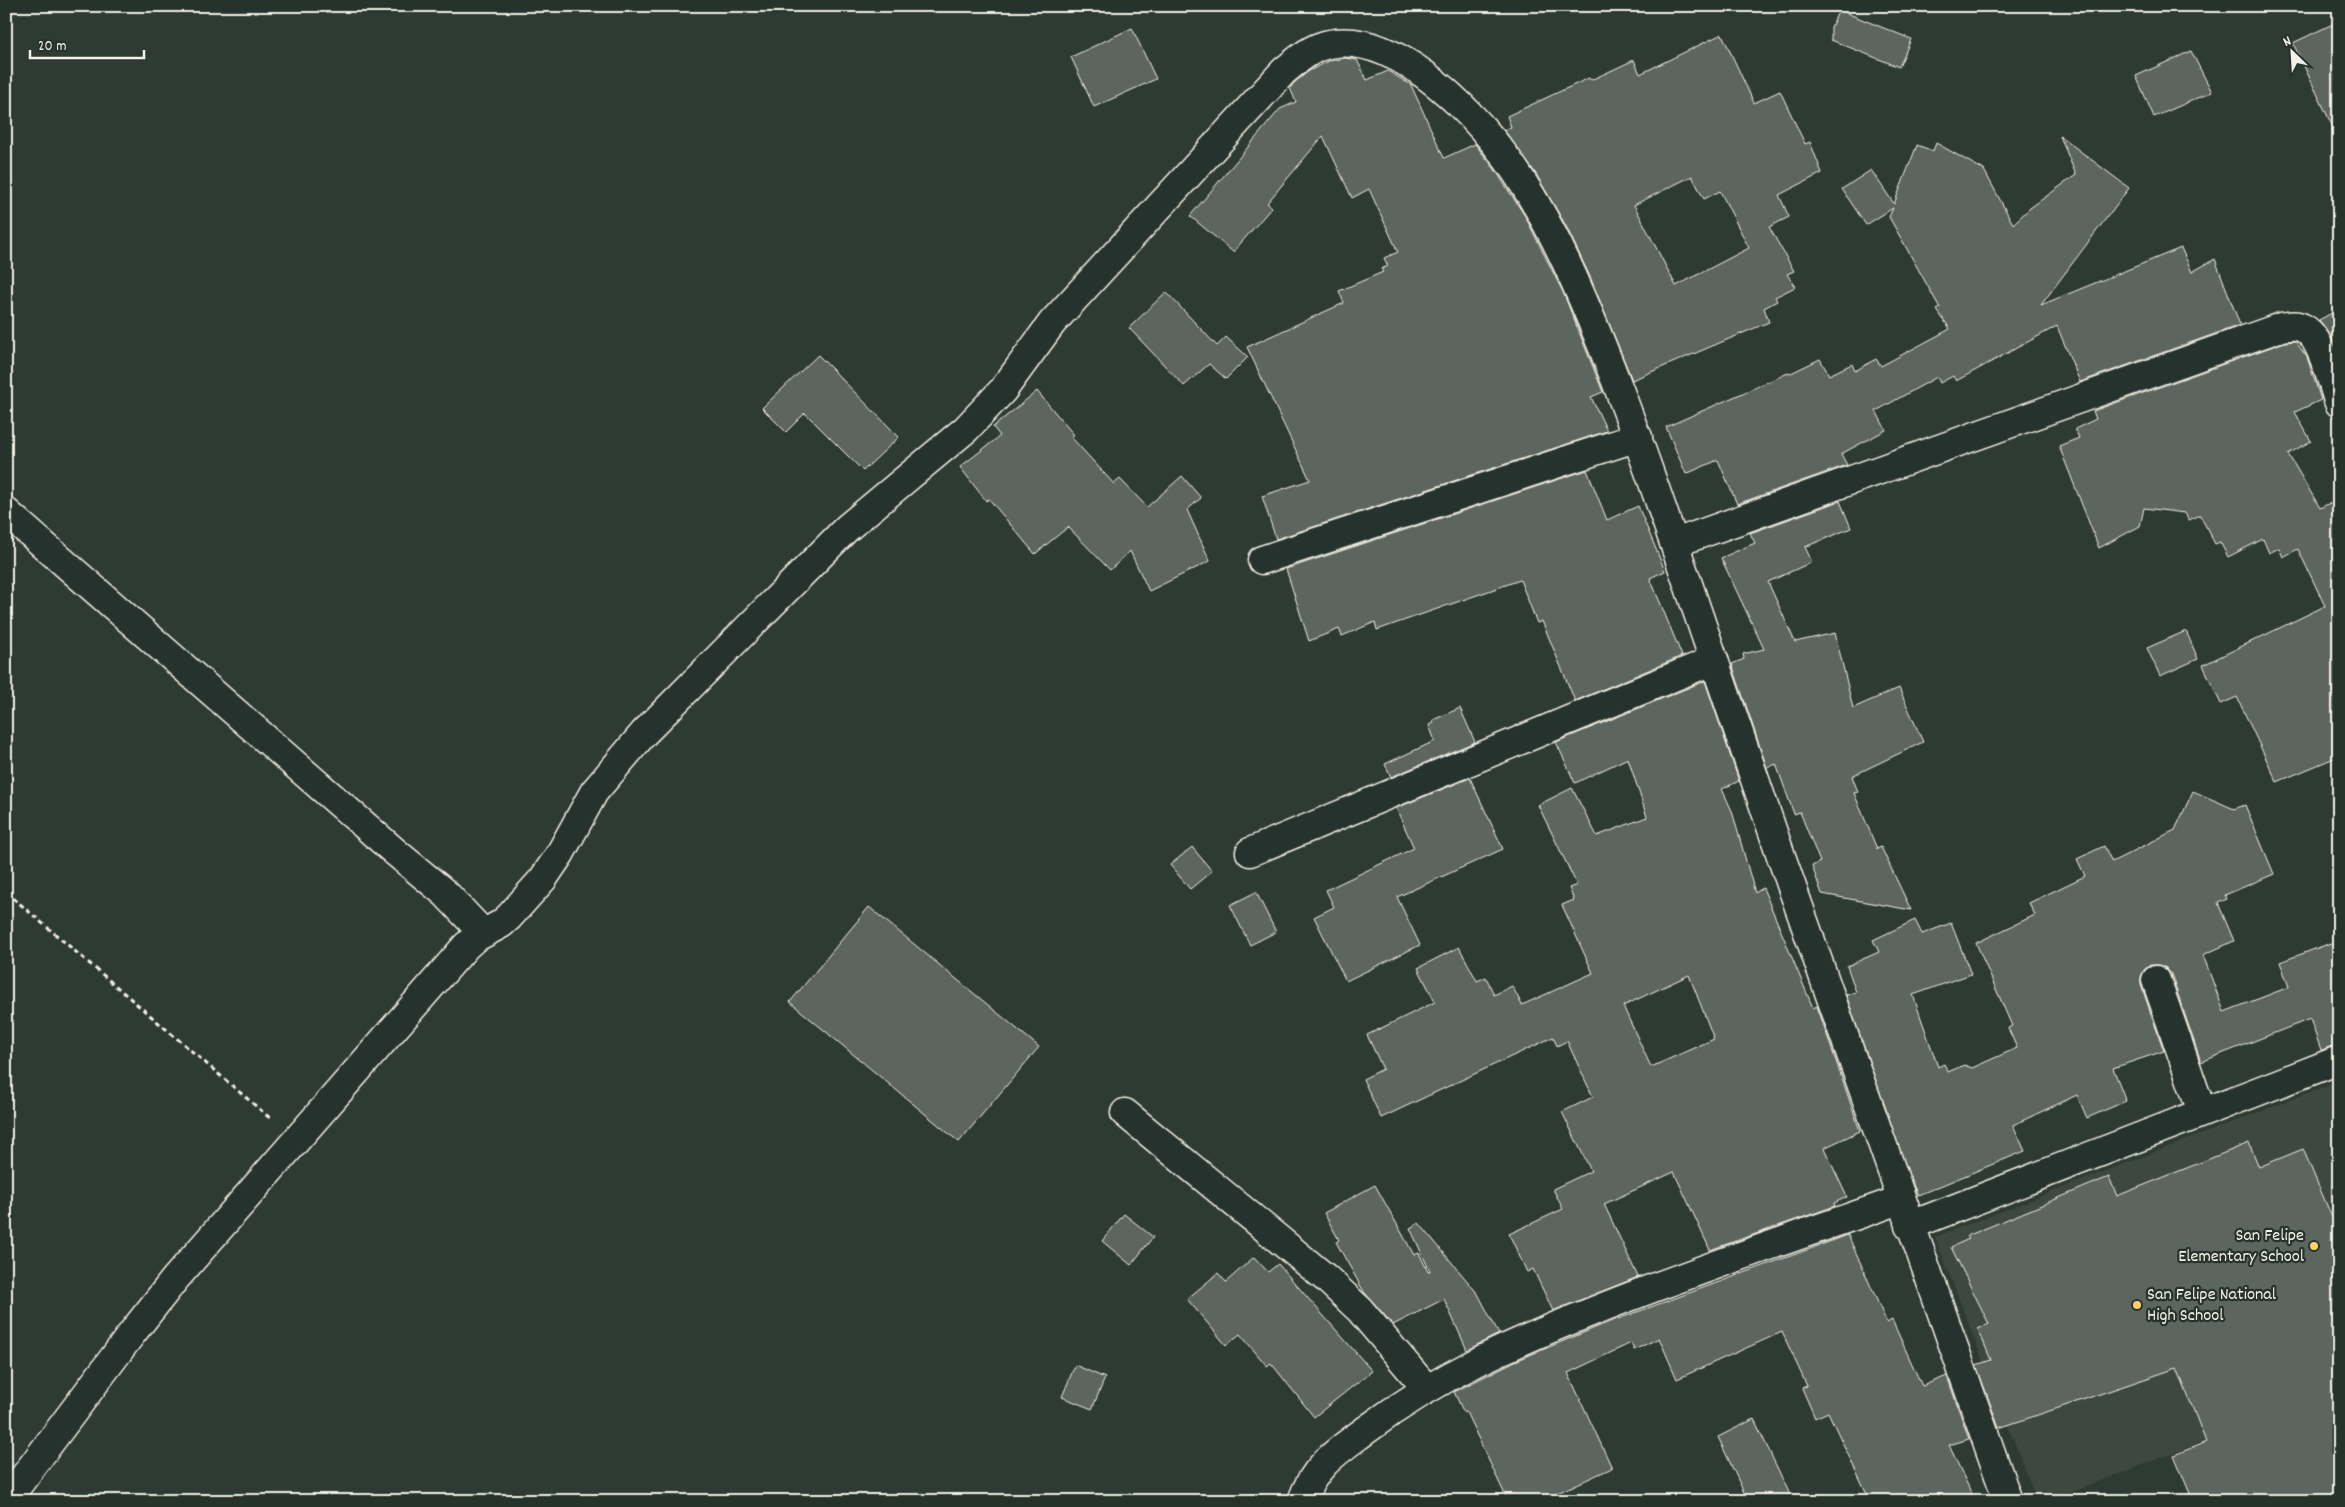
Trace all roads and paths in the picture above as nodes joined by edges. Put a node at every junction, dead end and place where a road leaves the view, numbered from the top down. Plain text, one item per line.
1 (2339, 403) edge
2 (1638, 437) junction
3 (6, 512) edge
4 (1675, 543) junction
5 (1262, 560) dead end
6 (1714, 660) junction
7 (1250, 852) dead end
8 (6, 892) edge
9 (483, 933) junction
10 (2156, 980) dead end
11 (2339, 1060) edge
12 (1125, 1112) dead end
13 (2202, 1112) junction
14 (296, 1141) junction
15 (1900, 1200) junction
16 (1909, 1226) junction
17 (1426, 1388) junction
18 (6, 1501) edge
19 (1302, 1501) edge
20 (2008, 1501) edge

1 - 4 street
2 - 4 street
2 - 5 street
2 - 9 street
3 - 9 street
4 - 6 street
6 - 7 street
6 - 15 street
8 - 14 path
9 - 14 street
10 - 13 street
11 - 13 street
12 - 17 street
13 - 16 street
14 - 18 street
15 - 16 street
15 - 17 street
16 - 20 street
17 - 19 street

